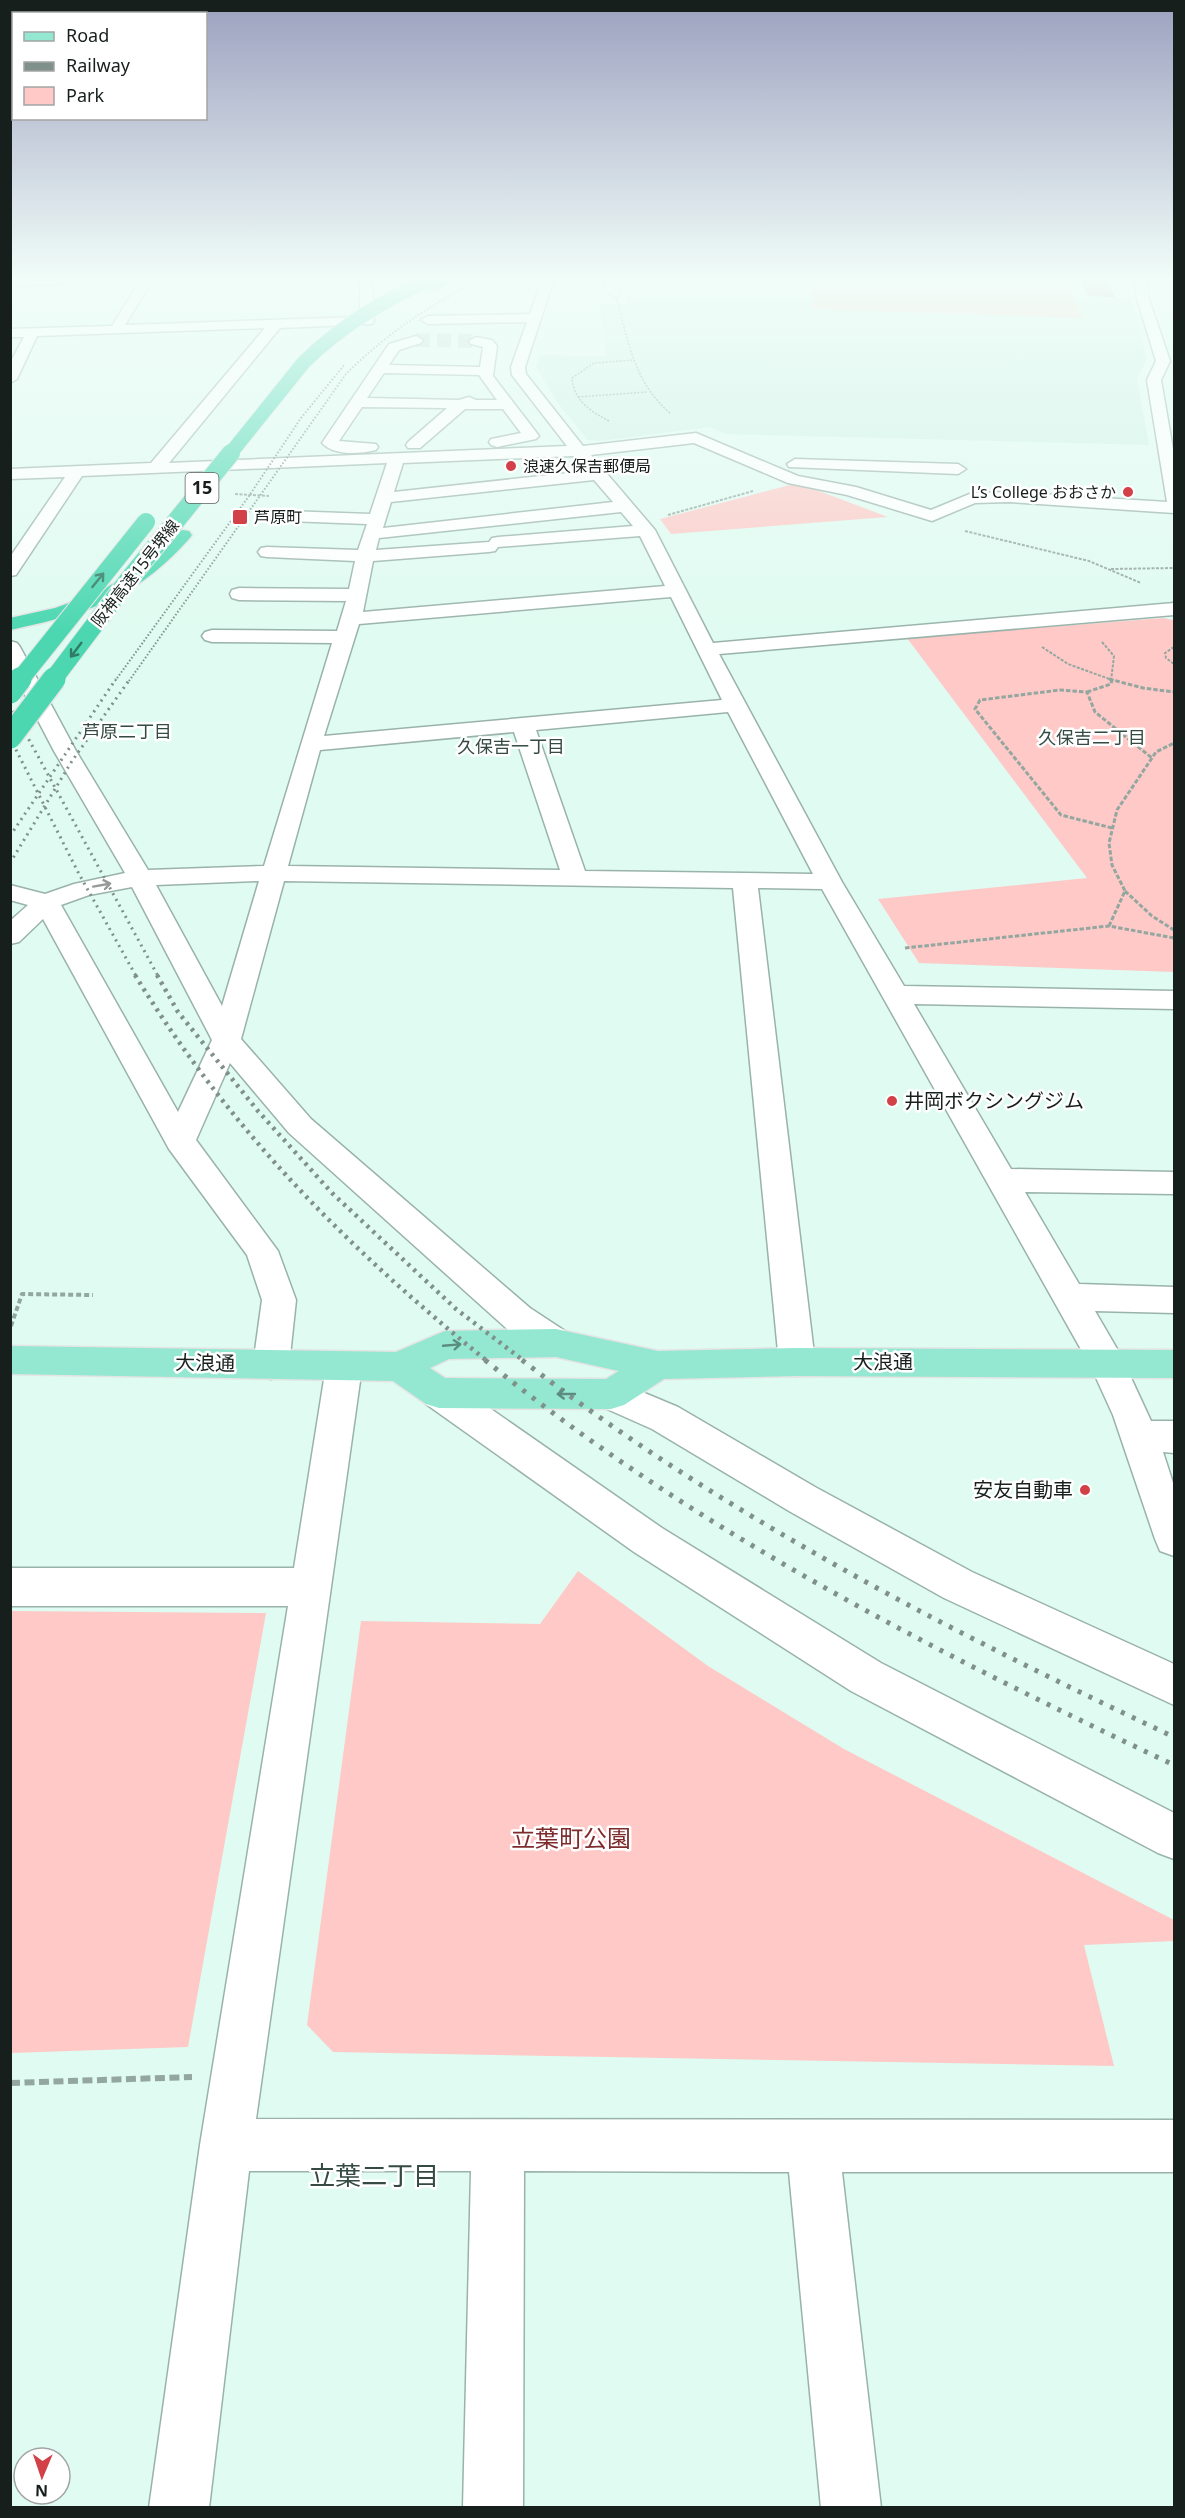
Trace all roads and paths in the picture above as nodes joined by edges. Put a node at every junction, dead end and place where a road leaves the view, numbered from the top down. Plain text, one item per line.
1 (215, 397) edge
2 (275, 397) edge
3 (295, 397) edge
4 (361, 397) edge
5 (411, 397) edge
6 (433, 397) edge
7 (450, 397) edge
8 (475, 397) edge
9 (502, 397) edge
10 (536, 397) edge
11 (578, 397) joint
12 (585, 397) edge
13 (651, 397) edge
14 (1157, 397) edge
15 (357, 402) junction
16 (408, 403) junction
17 (508, 405) junction
18 (674, 416) dead end
19 (610, 422) dead end
20 (273, 424) dead end
21 (577, 449) junction
22 (204, 452) dead end
23 (252, 452) dead end
24 (405, 452) junction
25 (757, 466) junction
26 (958, 468) dead end
27 (155, 469) junction
28 (76, 471) junction
29 (10, 474) edge
30 (598, 475) junction
31 (176, 487) dead end
32 (232, 487) joint
33 (268, 496) dead end
34 (1174, 500) edge
35 (625, 506) junction
36 (1174, 508) edge
37 (154, 512) dead end
38 (287, 516) dead end
39 (199, 517) dead end
40 (374, 527) junction
41 (646, 530) junction
42 (267, 552) dead end
43 (1174, 568) edge
44 (1110, 569) dead end
45 (10, 571) edge
46 (676, 591) junction
47 (238, 594) dead end
48 (357, 595) junction
49 (1174, 609) edge
50 (10, 624) edge
51 (348, 628) junction
52 (212, 636) dead end
53 (1101, 641) dead end
54 (1038, 644) dead end
55 (10, 647) edge
56 (1174, 647) edge
57 (708, 649) junction
58 (1174, 664) edge
59 (1112, 678) junction
60 (10, 692) edge
61 (1087, 692) junction
62 (1174, 692) edge
63 (735, 705) junction
64 (523, 725) junction
65 (10, 737) edge
66 (1174, 743) edge
67 (311, 744) junction
68 (1152, 758) junction
69 (1112, 828) junction
70 (274, 873) junction
71 (140, 878) junction
72 (575, 878) junction
73 (746, 881) junction
74 (830, 882) junction
75 (1125, 891) junction
76 (10, 892) edge
77 (46, 902) junction
78 (1109, 926) junction
79 (1174, 930) edge
80 (10, 936) edge
81 (1174, 938) edge
82 (872, 951) junction
83 (894, 995) junction
84 (1174, 1000) edge
85 (226, 1040) junction
86 (180, 1141) junction
87 (1003, 1180) junction
88 (1174, 1183) edge
89 (93, 1295) dead end
90 (1071, 1297) junction
91 (1174, 1300) edge
92 (10, 1327) edge
93 (556, 1343) junction
94 (10, 1360) edge
95 (797, 1362) junction
96 (1108, 1364) junction
97 (1174, 1364) edge
98 (271, 1365) junction
99 (658, 1365) junction
100 (344, 1367) junction
101 (399, 1367) junction
102 (439, 1393) junction
103 (611, 1394) junction
104 (1139, 1436) junction
105 (1174, 1437) edge
106 (1174, 1539) edge
107 (10, 1587) edge
108 (311, 1587) junction
109 (1174, 1685) edge
110 (1174, 1837) edge
111 (193, 2077) dead end
112 (10, 2083) edge
113 (226, 2145) junction
114 (498, 2145) junction
115 (813, 2146) junction
116 (1174, 2146) edge
117 (179, 2508) edge
118 (493, 2508) edge
119 (850, 2508) edge

1 - 27 street
2 -> 65 highway, 阪神高速15号堺線 / 15, bridge
3 - 20 highway
4 - 15 street
5 - 16 street
6 - 16 street
7 - 24 street
8 - 17 street
9 - 17 street
10 - 21 street
11 - 12 path
11 - 19 path
13 - 18 path
14 - 34 street
15 - 16 street
15 - 24 street
17 - 24 street
21 - 24 street
21 - 25 street
21 - 30 street
22 - 31 highway, 15
23 - 32 highway
24 - 27 street
24 - 40 street
25 - 26 street
25 - 36 street
27 - 28 street
28 - 29 street
28 - 45 street
30 - 35 street
30 - 40 street
32 - 33 path
35 - 40 street
35 - 41 street
60 -> 37 highway, 阪神高速15号堺線, bridge
38 - 40 street
39 - 50 highway
40 - 41 street
40 - 42 street
40 - 48 street
41 - 46 street
43 - 44 path
46 - 51 street
46 - 57 street
47 - 48 street
48 - 51 street
49 - 57 street
51 - 52 street
51 - 67 street
53 - 59 path
54 - 59 path
55 - 71 street
56 - 58 path
57 - 63 street
59 - 61 path
59 - 62 path
61 - 68 path
61 - 69 path
63 - 64 street
63 - 74 street
64 - 67 street
64 - 72 street
66 - 68 path
67 - 70 street
68 - 69 path
69 - 75 path
70 - 71 street
70 - 72 street
70 - 85 street
77 -> 71 street
71 - 85 street
72 - 73 street
73 - 74 street
73 - 95 street
74 - 82 street
75 - 78 path
75 - 79 path
76 - 77 street
77 - 80 street
77 - 86 street
78 - 81 path
78 - 82 path
82 - 83 street
83 - 84 street
83 - 87 street
85 - 86 street
85 - 93 street
86 - 98 street
87 - 88 street
87 - 90 street
89 - 92 path
90 - 91 street
90 - 96 street
93 - 99 main road, 大浪通
101 -> 93 main road, 大浪通
94 - 98 main road, 大浪通
95 - 96 main road, 大浪通
95 - 99 main road, 大浪通
96 - 97 main road, 大浪通
96 - 104 street
98 - 100 main road, 大浪通
99 - 103 main road
100 - 101 main road, 大浪通
100 - 108 street
101 - 102 main road
103 -> 102 main road
102 - 110 street
103 - 109 street
104 - 105 street
104 - 106 street
107 - 108 street
108 - 113 street
111 - 112 path
113 - 114 street
113 - 117 street
114 - 115 street
114 - 118 street
115 - 116 street
115 - 119 street

